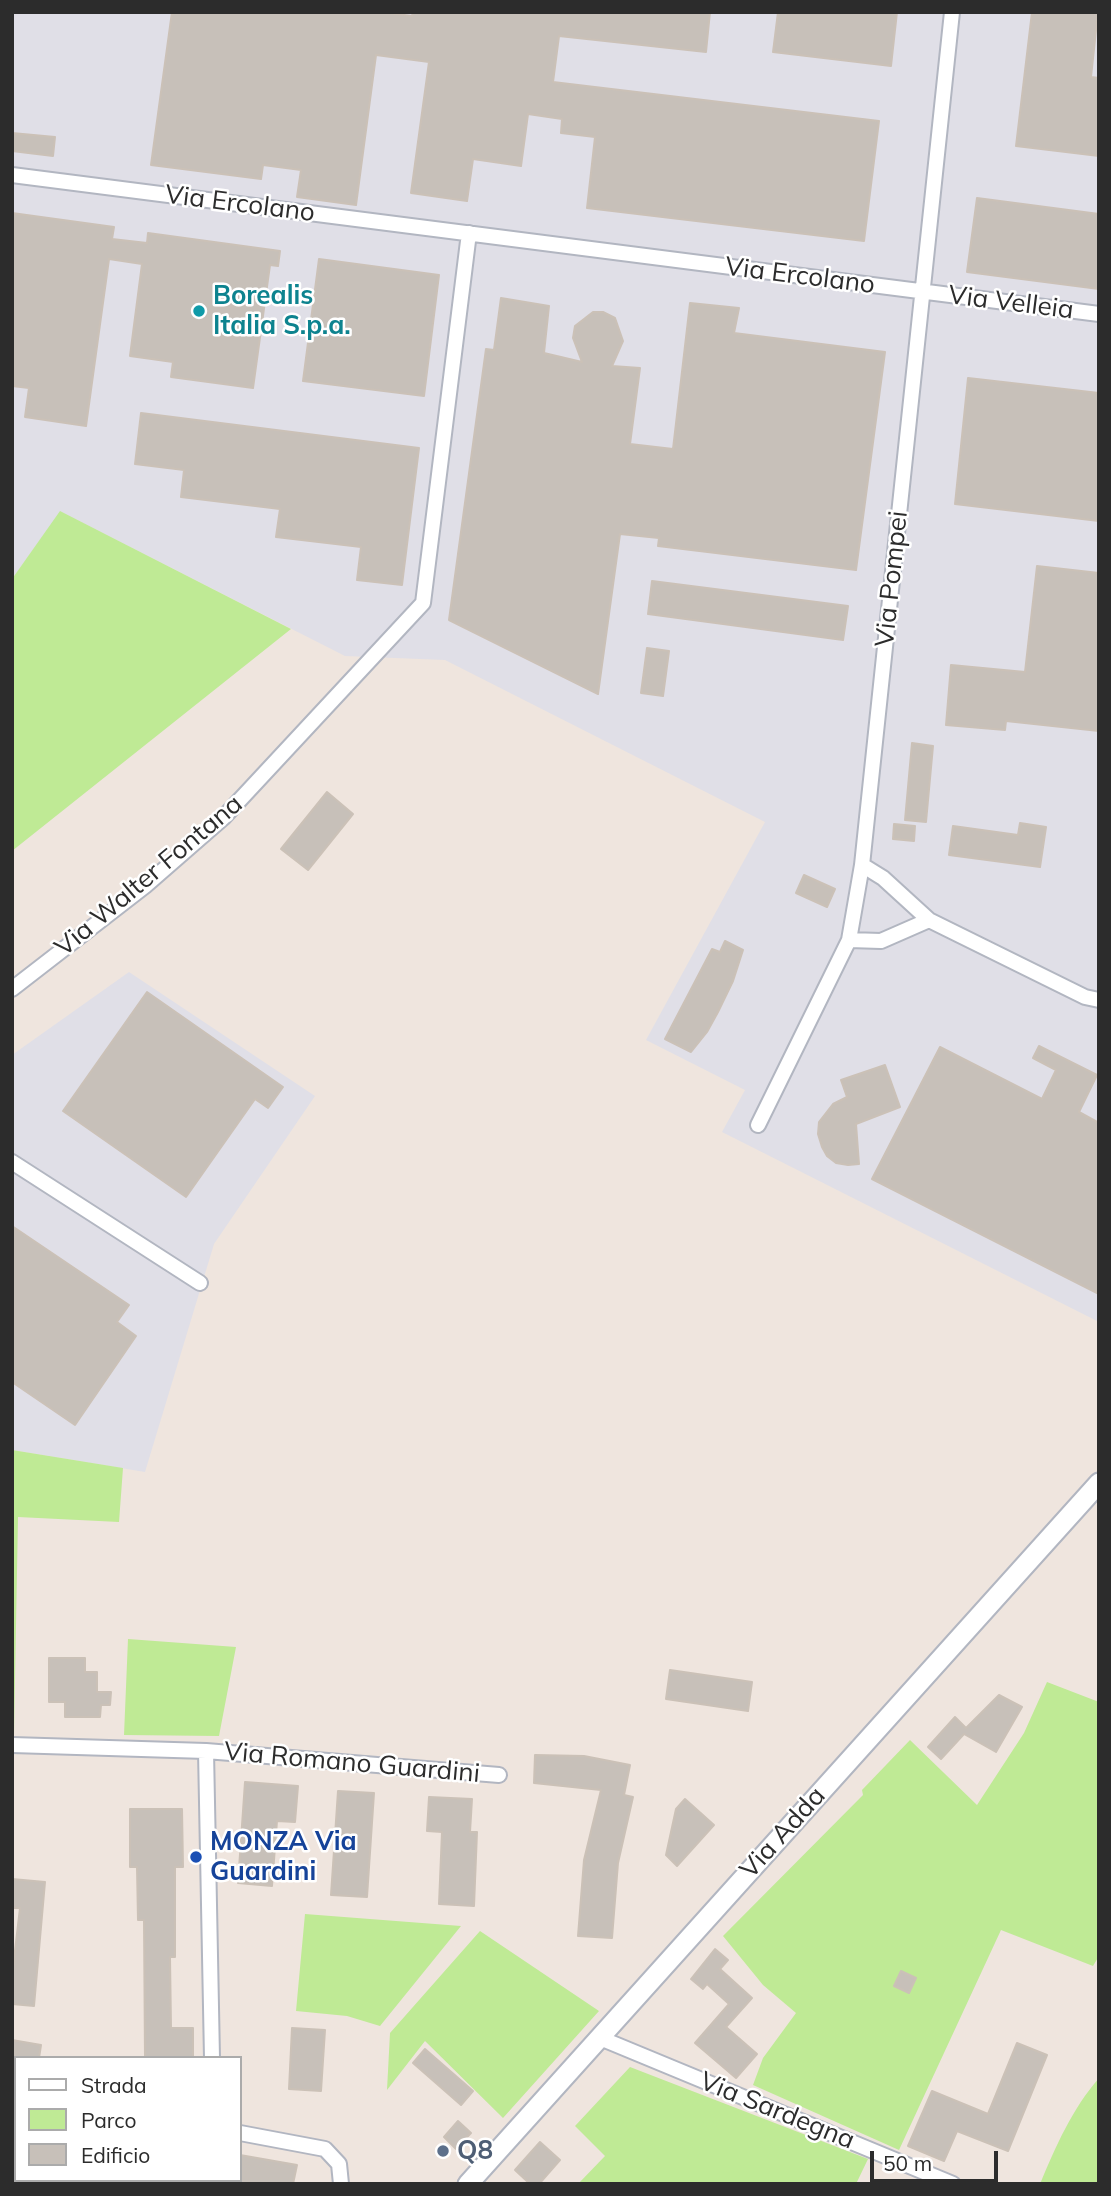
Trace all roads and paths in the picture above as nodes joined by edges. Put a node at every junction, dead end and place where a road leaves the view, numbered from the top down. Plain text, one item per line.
1 (952, 12) edge
2 (12, 175) edge
3 (469, 233) junction
4 (923, 292) junction
5 (1099, 314) edge
6 (862, 865) junction
7 (929, 920) junction
8 (849, 940) junction
9 (12, 989) edge
10 (1099, 1000) edge
11 (758, 1125) dead end
12 (12, 1162) edge
13 (200, 1283) dead end
14 (1099, 1483) edge
15 (12, 1745) edge
16 (206, 1751) junction
17 (499, 1775) dead end
18 (600, 2038) junction
19 (212, 2056) edge
20 (242, 2133) edge
21 (341, 2184) edge
22 (468, 2184) edge
23 (953, 2184) edge

1 - 4 street, Via Pompei
2 - 3 street, Via Ercolano
3 - 4 street, Via Ercolano
3 - 9 street, Via Walter Fontana
4 - 5 street, Via Velleia
4 - 6 street, Via Pompei
6 - 7 street
6 - 8 street, Via Pompei
7 - 8 street
7 - 10 street
8 - 11 street, Via Pompei
12 - 13 street
14 - 18 main road, Via Adda
15 - 16 street, Via Romano Guardini
16 - 17 street, Via Romano Guardini
16 - 19 street, Via Romano Guardini
18 - 22 main road, Via Adda
18 - 23 street, Via Sardegna
20 - 21 street

